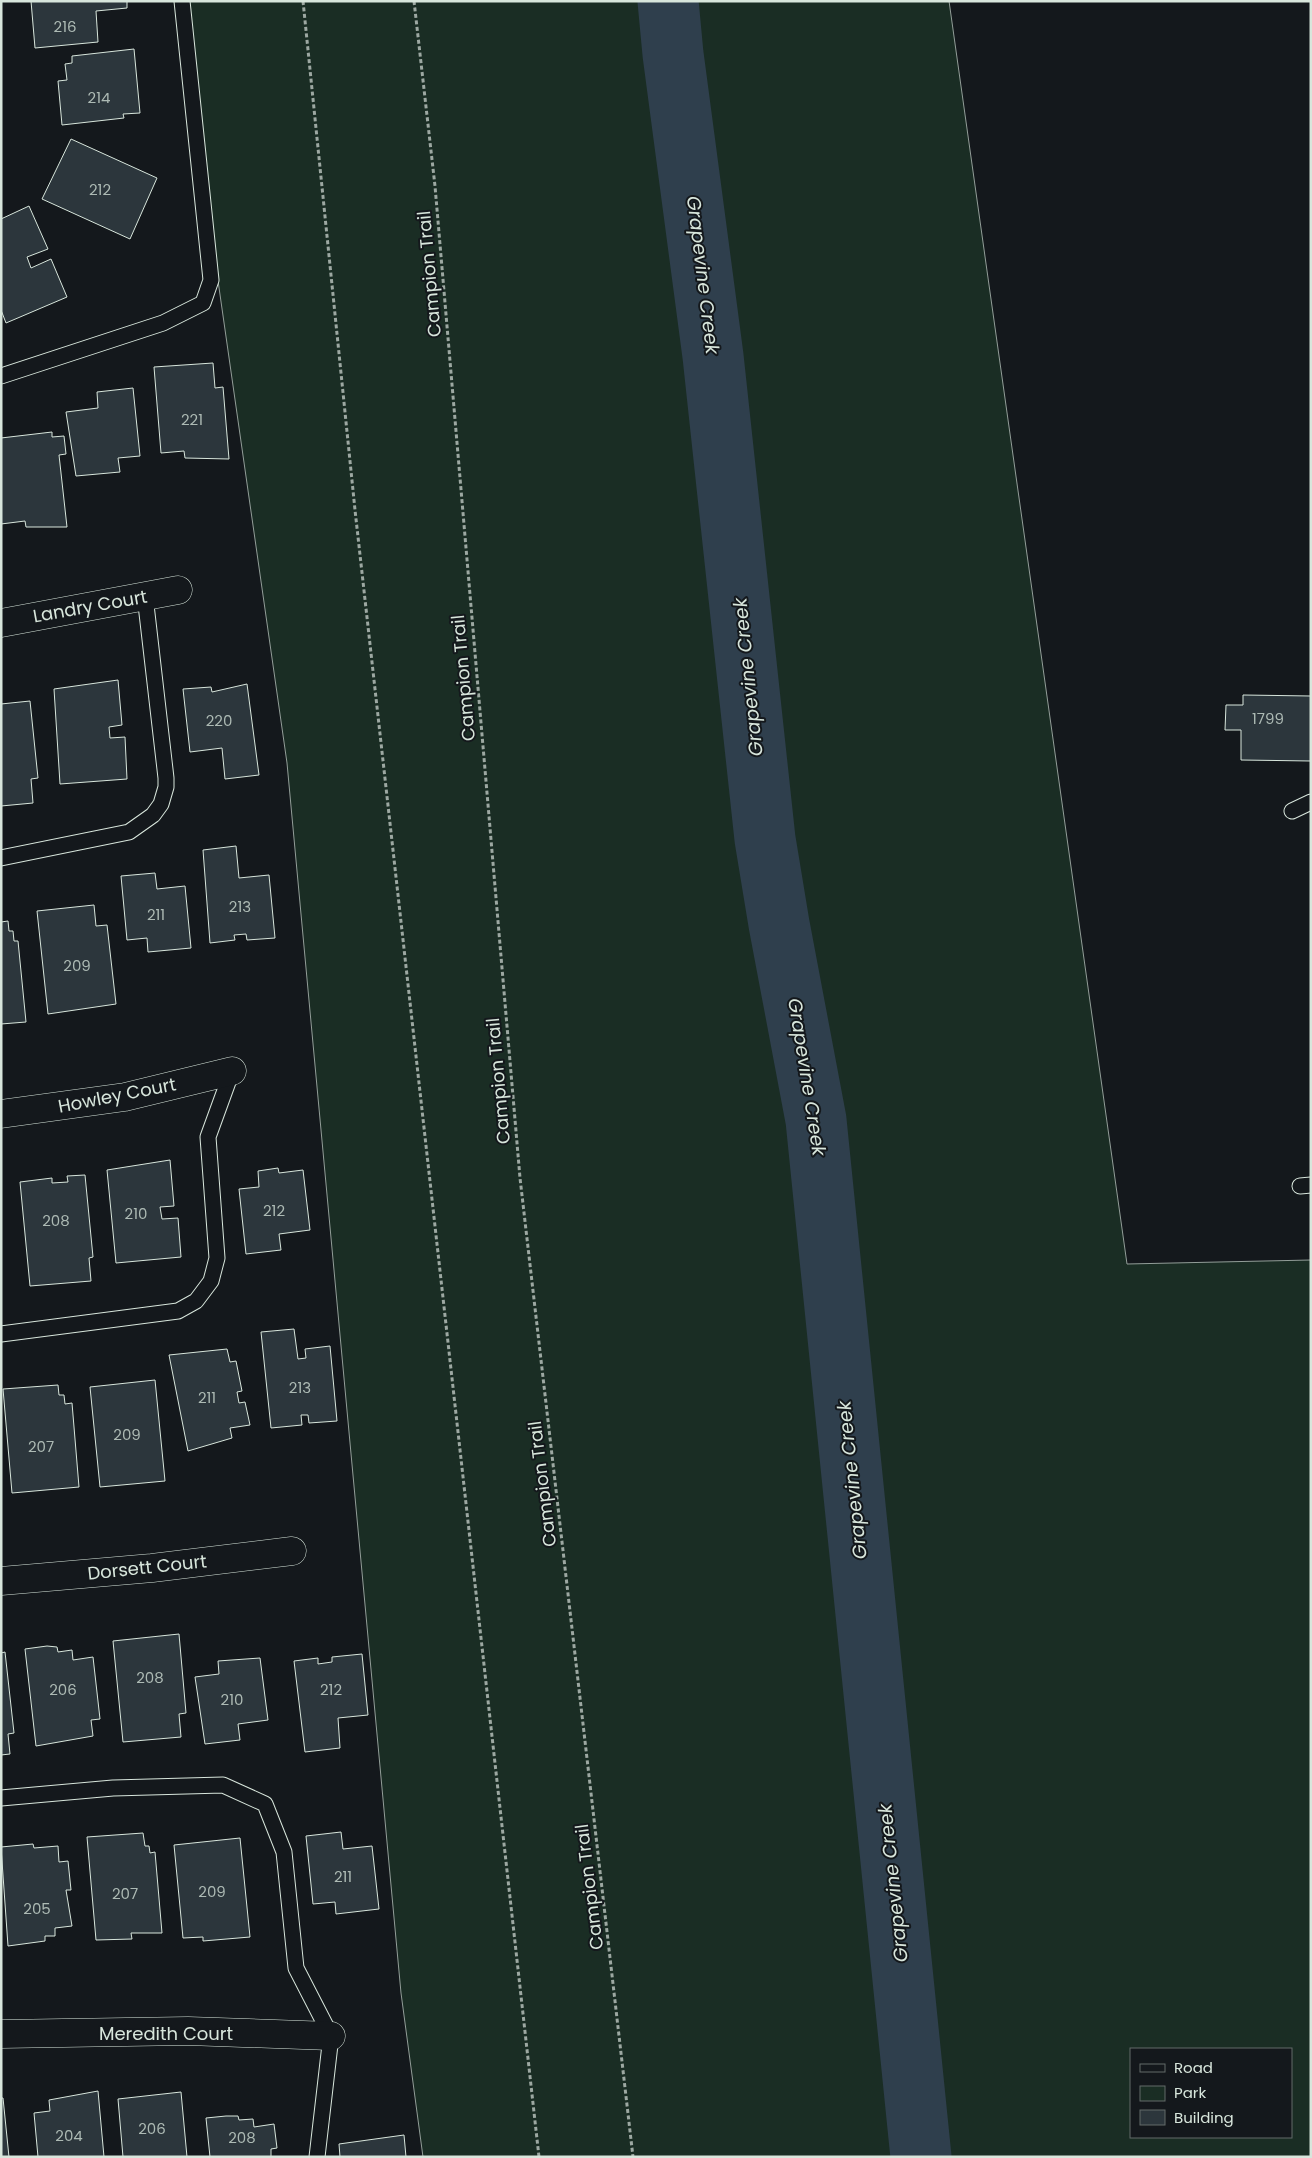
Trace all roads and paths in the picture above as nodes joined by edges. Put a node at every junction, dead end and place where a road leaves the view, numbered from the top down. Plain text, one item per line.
1 (182, 1) edge
2 (303, 1) edge
3 (414, 1) edge
4 (1, 376) edge
5 (178, 590) dead end
6 (145, 596) junction
7 (1, 622) edge
8 (1311, 802) edge
9 (1292, 811) dead end
10 (1, 858) edge
11 (232, 1071) joint
12 (1, 1114) edge
13 (1, 1334) edge
14 (292, 1552) dead end
15 (1, 1581) edge
16 (1, 1798) edge
17 (1, 2034) edge
18 (331, 2036) junction
19 (317, 2157) edge
20 (539, 2157) edge
21 (633, 2157) edge

1 - 4 lane
2 - 20 path
3 - 21 path, Campion Trail
5 - 6 street, Landry Court
6 - 7 street, Landry Court
6 - 10 lane
8 - 9 lane
11 - 12 street, Howley Court
11 - 13 lane
14 - 15 street, Dorsett Court
16 - 18 lane
17 - 18 street, Meredith Court
18 - 19 lane

